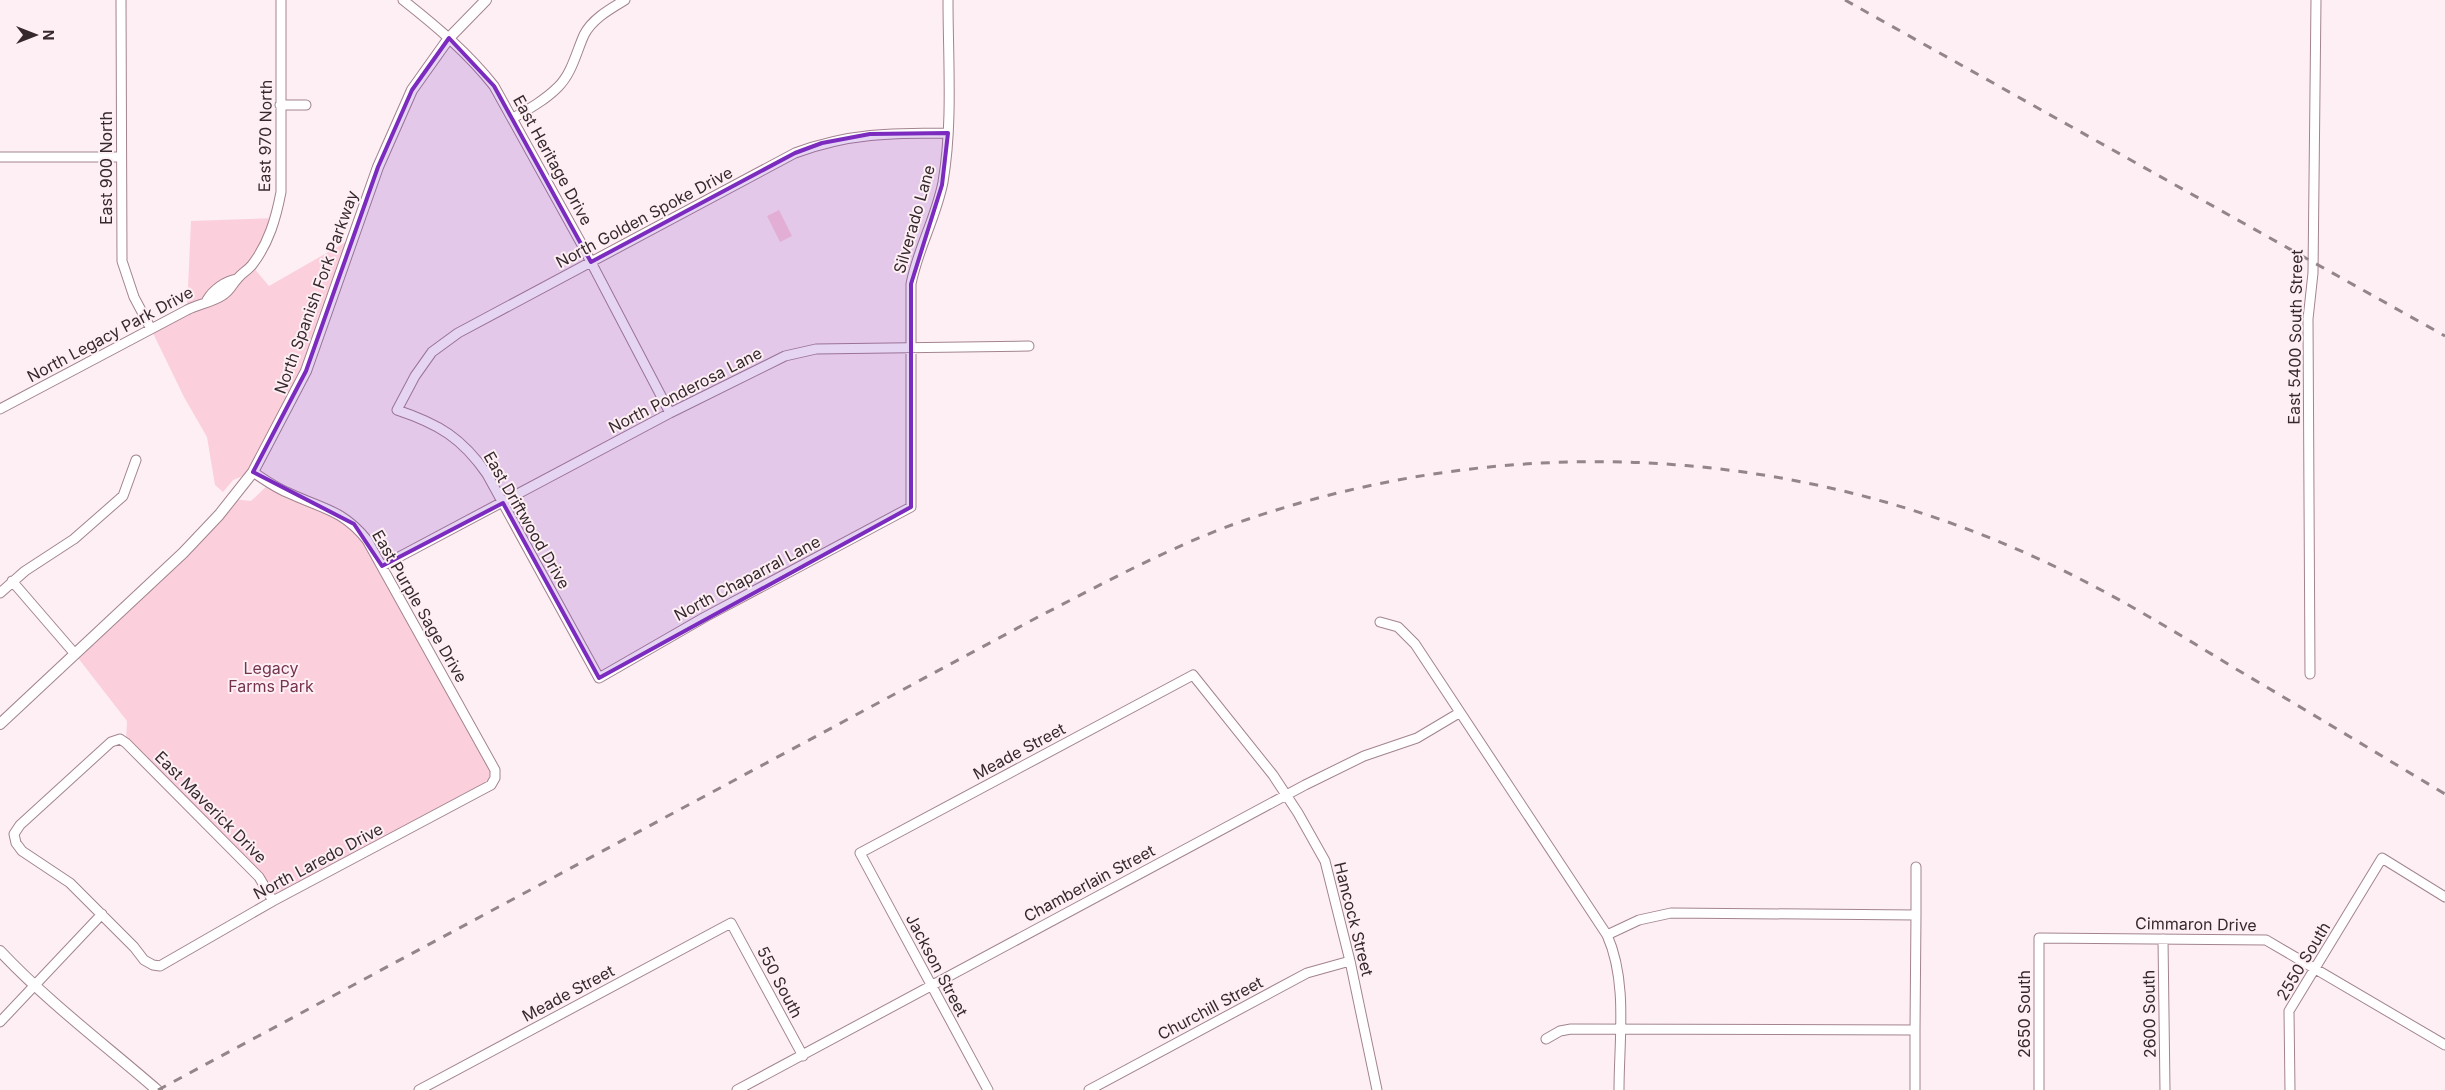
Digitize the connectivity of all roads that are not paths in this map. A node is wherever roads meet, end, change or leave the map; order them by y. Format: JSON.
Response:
{"nodes":[{"id":1,"x":121,"y":0,"type":"edge"},
{"id":2,"x":281,"y":0,"type":"edge"},
{"id":3,"x":403,"y":0,"type":"edge"},
{"id":4,"x":486,"y":0,"type":"edge"},
{"id":5,"x":625,"y":0,"type":"edge"},
{"id":6,"x":948,"y":0,"type":"edge"},
{"id":7,"x":2316,"y":0,"type":"edge"},
{"id":8,"x":449,"y":38,"type":"junction"},
{"id":9,"x":280,"y":105,"type":"junction"},
{"id":10,"x":306,"y":105,"type":"dead end"},
{"id":11,"x":513,"y":118,"type":"junction"},
{"id":12,"x":948,"y":133,"type":"junction"},
{"id":13,"x":0,"y":157,"type":"edge"},
{"id":14,"x":121,"y":157,"type":"junction"},
{"id":15,"x":591,"y":262,"type":"junction"},
{"id":16,"x":252,"y":266,"type":"joint"},
{"id":17,"x":151,"y":329,"type":"junction"},
{"id":18,"x":1029,"y":346,"type":"dead end"},
{"id":19,"x":910,"y":348,"type":"junction"},
{"id":20,"x":0,"y":409,"type":"edge"},
{"id":21,"x":398,"y":410,"type":"joint"},
{"id":22,"x":670,"y":413,"type":"junction"},
{"id":23,"x":136,"y":460,"type":"dead end"},
{"id":24,"x":253,"y":472,"type":"junction"},
{"id":25,"x":502,"y":503,"type":"junction"},
{"id":26,"x":911,"y":507,"type":"joint"},
{"id":27,"x":382,"y":566,"type":"junction"},
{"id":28,"x":12,"y":581,"type":"junction"},
{"id":29,"x":0,"y":593,"type":"edge"},
{"id":30,"x":1380,"y":622,"type":"dead end"},
{"id":31,"x":75,"y":654,"type":"junction"},
{"id":32,"x":1193,"y":674,"type":"joint"},
{"id":33,"x":2310,"y":674,"type":"dead end"},
{"id":34,"x":599,"y":678,"type":"joint"},
{"id":35,"x":1460,"y":713,"type":"junction"},
{"id":36,"x":0,"y":724,"type":"edge"},
{"id":37,"x":495,"y":778,"type":"joint"},
{"id":38,"x":1286,"y":795,"type":"junction"},
{"id":39,"x":860,"y":853,"type":"joint"},
{"id":40,"x":1916,"y":867,"type":"dead end"},
{"id":41,"x":2445,"y":897,"type":"edge"},
{"id":42,"x":274,"y":902,"type":"junction"},
{"id":43,"x":102,"y":914,"type":"junction"},
{"id":44,"x":1916,"y":915,"type":"junction"},
{"id":45,"x":731,"y":923,"type":"joint"},
{"id":46,"x":1607,"y":935,"type":"junction"},
{"id":47,"x":2039,"y":938,"type":"joint"},
{"id":48,"x":2163,"y":939,"type":"junction"},
{"id":49,"x":0,"y":950,"type":"edge"},
{"id":50,"x":1350,"y":961,"type":"junction"},
{"id":51,"x":2316,"y":969,"type":"junction"},
{"id":52,"x":930,"y":985,"type":"junction"},
{"id":53,"x":34,"y":987,"type":"junction"},
{"id":54,"x":0,"y":1022,"type":"edge"},
{"id":55,"x":1620,"y":1029,"type":"junction"},
{"id":56,"x":1915,"y":1030,"type":"junction"},
{"id":57,"x":1546,"y":1038,"type":"dead end"},
{"id":58,"x":2445,"y":1044,"type":"edge"},
{"id":59,"x":803,"y":1056,"type":"junction"},
{"id":60,"x":157,"y":1090,"type":"edge"},
{"id":61,"x":419,"y":1090,"type":"edge"},
{"id":62,"x":737,"y":1090,"type":"edge"},
{"id":63,"x":988,"y":1090,"type":"edge"},
{"id":64,"x":1089,"y":1090,"type":"edge"},
{"id":65,"x":1377,"y":1090,"type":"edge"},
{"id":66,"x":1619,"y":1090,"type":"edge"},
{"id":67,"x":1915,"y":1090,"type":"edge"},
{"id":68,"x":2039,"y":1090,"type":"edge"},
{"id":69,"x":2165,"y":1090,"type":"edge"},
{"id":70,"x":2290,"y":1090,"type":"edge"}],
"edges":[{"from":1,"to":14,"type":"street","name":"East 900 North"},
{"from":2,"to":9,"type":"street","name":"East 970 North"},
{"from":3,"to":8,"type":"street","name":"East Heritage Drive"},
{"from":4,"to":8,"type":"street","name":"North Spanish Fork Parkway"},
{"from":5,"to":11,"type":"street"},
{"from":6,"to":12,"type":"street","name":"Silverado Lane"},
{"from":7,"to":33,"type":"street","name":"East 5400 South Street"},
{"from":8,"to":11,"type":"street","name":"East Heritage Drive"},
{"from":8,"to":24,"type":"street","name":"North Spanish Fork Parkway"},
{"from":9,"to":10,"type":"street"},
{"from":9,"to":16,"type":"street","name":"East 970 North"},
{"from":11,"to":15,"type":"street","name":"East Heritage Drive"},
{"from":12,"to":15,"type":"street","name":"North Golden Spoke Drive"},
{"from":12,"to":19,"type":"street","name":"Silverado Lane"},
{"from":13,"to":14,"type":"street"},
{"from":14,"to":17,"type":"street","name":"East 900 North"},
{"from":15,"to":21,"type":"street","name":"North Golden Spoke Drive"},
{"from":15,"to":22,"type":"street","name":"East Heritage Drive"},
{"from":16,"to":17,"type":"street","name":"North Legacy Park Drive"},
{"from":17,"to":20,"type":"street","name":"North Legacy Park Drive"},
{"from":18,"to":19,"type":"street","name":"North Ponderosa Lane"},
{"from":19,"to":22,"type":"street","name":"North Ponderosa Lane"},
{"from":19,"to":26,"type":"street","name":"Silverado Lane"},
{"from":21,"to":25,"type":"street","name":"East Driftwood Drive"},
{"from":22,"to":25,"type":"street","name":"North Ponderosa Lane"},
{"from":23,"to":28,"type":"street"},
{"from":24,"to":27,"type":"street","name":"East Purple Sage Drive"},
{"from":24,"to":31,"type":"street","name":"North Spanish Fork Parkway"},
{"from":25,"to":27,"type":"street","name":"North Ponderosa Lane"},
{"from":25,"to":34,"type":"street","name":"East Driftwood Drive"},
{"from":26,"to":34,"type":"street","name":"North Chaparral Lane"},
{"from":27,"to":37,"type":"street","name":"East Purple Sage Drive"},
{"from":28,"to":29,"type":"street"},
{"from":28,"to":31,"type":"street"},
{"from":30,"to":35,"type":"street"},
{"from":31,"to":36,"type":"street","name":"North Spanish Fork Parkway"},
{"from":32,"to":38,"type":"street","name":"Hancock Street"},
{"from":32,"to":39,"type":"street","name":"Meade Street"},
{"from":35,"to":38,"type":"street","name":"Chamberlain Street"},
{"from":35,"to":46,"type":"street"},
{"from":37,"to":42,"type":"street","name":"North Laredo Drive"},
{"from":38,"to":50,"type":"street","name":"Hancock Street"},
{"from":38,"to":52,"type":"street","name":"Chamberlain Street"},
{"from":39,"to":52,"type":"street","name":"Jackson Street"},
{"from":40,"to":44,"type":"street"},
{"from":41,"to":51,"type":"street","name":"2550 South"},
{"from":42,"to":43,"type":"street","name":"North Laredo Drive"},
{"from":42,"to":43,"type":"street","name":"East Maverick Drive"},
{"from":43,"to":53,"type":"street"},
{"from":44,"to":46,"type":"street"},
{"from":44,"to":56,"type":"street"},
{"from":45,"to":59,"type":"street","name":"550 South"},
{"from":45,"to":61,"type":"street","name":"Meade Street"},
{"from":46,"to":55,"type":"street"},
{"from":47,"to":48,"type":"street","name":"Cimmaron Drive"},
{"from":47,"to":68,"type":"street","name":"2650 South"},
{"from":48,"to":51,"type":"street","name":"Cimmaron Drive"},
{"from":48,"to":69,"type":"street","name":"2600 South"},
{"from":49,"to":53,"type":"street"},
{"from":50,"to":64,"type":"street","name":"Churchill Street"},
{"from":50,"to":65,"type":"street","name":"Hancock Street"},
{"from":51,"to":58,"type":"street","name":"Cimmaron Drive"},
{"from":51,"to":70,"type":"street","name":"2550 South"},
{"from":52,"to":59,"type":"street","name":"Chamberlain Street"},
{"from":52,"to":63,"type":"street","name":"Jackson Street"},
{"from":53,"to":54,"type":"street"},
{"from":53,"to":60,"type":"street"},
{"from":55,"to":56,"type":"street"},
{"from":55,"to":57,"type":"street"},
{"from":55,"to":66,"type":"street"},
{"from":56,"to":67,"type":"street"},
{"from":59,"to":62,"type":"street","name":"Chamberlain Street"}]}
